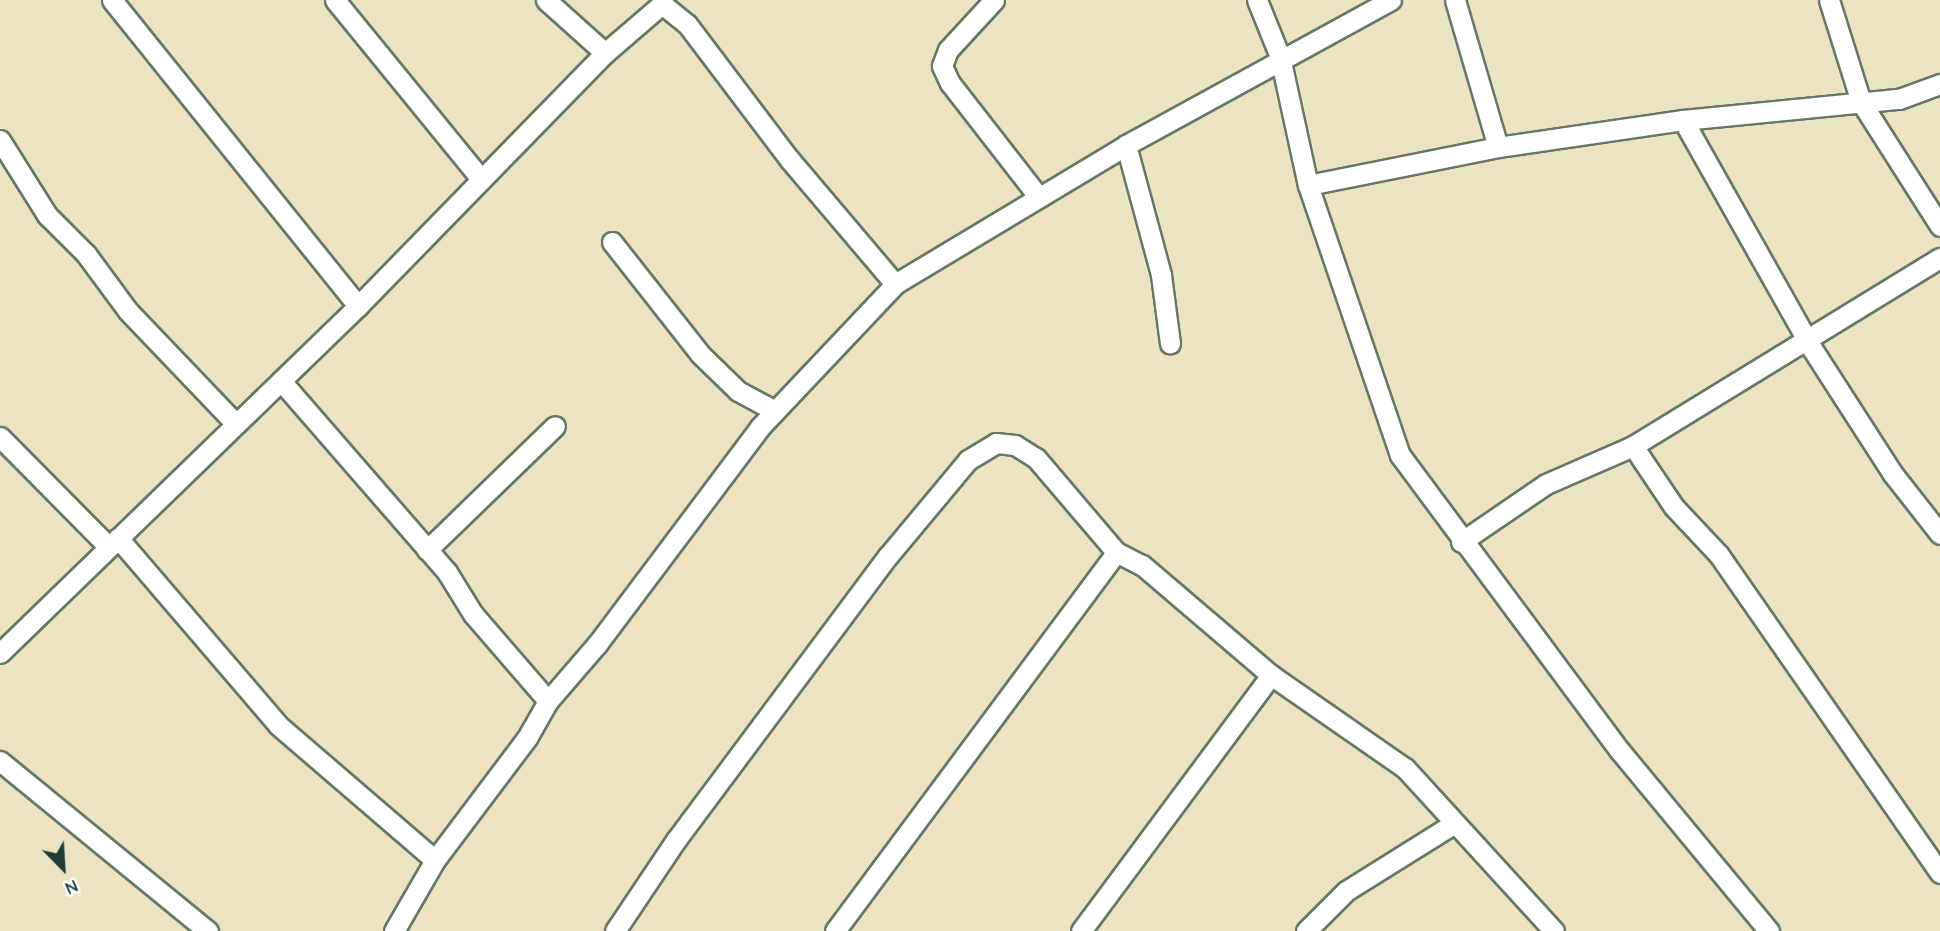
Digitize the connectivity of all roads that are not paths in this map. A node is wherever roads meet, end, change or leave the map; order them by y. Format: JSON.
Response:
{"nodes":[{"id":1,"x":112,"y":0,"type":"edge"},
{"id":2,"x":335,"y":0,"type":"edge"},
{"id":3,"x":546,"y":0,"type":"edge"},
{"id":4,"x":994,"y":0,"type":"edge"},
{"id":5,"x":1257,"y":0,"type":"edge"},
{"id":6,"x":1391,"y":0,"type":"edge"},
{"id":7,"x":1455,"y":0,"type":"edge"},
{"id":8,"x":1829,"y":0,"type":"edge"},
{"id":9,"x":662,"y":2,"type":"edge"},
{"id":10,"x":605,"y":53,"type":"junction"},
{"id":11,"x":1280,"y":57,"type":"junction"},
{"id":12,"x":1940,"y":84,"type":"edge"},
{"id":13,"x":1861,"y":102,"type":"junction"},
{"id":14,"x":1683,"y":120,"type":"junction"},
{"id":15,"x":0,"y":140,"type":"edge"},
{"id":16,"x":1126,"y":145,"type":"junction"},
{"id":17,"x":1498,"y":147,"type":"junction"},
{"id":18,"x":480,"y":178,"type":"junction"},
{"id":19,"x":1308,"y":185,"type":"junction"},
{"id":20,"x":1038,"y":196,"type":"junction"},
{"id":21,"x":1940,"y":226,"type":"edge"},
{"id":22,"x":612,"y":242,"type":"dead end"},
{"id":23,"x":1940,"y":258,"type":"edge"},
{"id":24,"x":895,"y":284,"type":"junction"},
{"id":25,"x":358,"y":306,"type":"junction"},
{"id":26,"x":1807,"y":336,"type":"junction"},
{"id":27,"x":1170,"y":343,"type":"dead end"},
{"id":28,"x":281,"y":381,"type":"junction"},
{"id":29,"x":775,"y":411,"type":"junction"},
{"id":30,"x":236,"y":424,"type":"junction"},
{"id":31,"x":555,"y":426,"type":"dead end"},
{"id":32,"x":0,"y":437,"type":"edge"},
{"id":33,"x":1633,"y":446,"type":"junction"},
{"id":34,"x":1940,"y":534,"type":"edge"},
{"id":35,"x":113,"y":542,"type":"junction"},
{"id":36,"x":1461,"y":542,"type":"junction"},
{"id":37,"x":427,"y":550,"type":"junction"},
{"id":38,"x":1116,"y":552,"type":"junction"},
{"id":39,"x":0,"y":653,"type":"edge"},
{"id":40,"x":1271,"y":675,"type":"junction"},
{"id":41,"x":548,"y":701,"type":"junction"},
{"id":42,"x":0,"y":761,"type":"edge"},
{"id":43,"x":1455,"y":823,"type":"junction"},
{"id":44,"x":435,"y":860,"type":"junction"},
{"id":45,"x":1940,"y":873,"type":"edge"},
{"id":46,"x":1544,"y":927,"type":"edge"},
{"id":47,"x":208,"y":931,"type":"edge"},
{"id":48,"x":394,"y":931,"type":"edge"},
{"id":49,"x":615,"y":931,"type":"edge"},
{"id":50,"x":835,"y":931,"type":"edge"},
{"id":51,"x":1081,"y":931,"type":"edge"},
{"id":52,"x":1306,"y":931,"type":"edge"},
{"id":53,"x":1769,"y":931,"type":"edge"}],
"edges":[{"from":1,"to":25,"type":"street"},
{"from":2,"to":18,"type":"street"},
{"from":3,"to":10,"type":"street"},
{"from":4,"to":20,"type":"street"},
{"from":5,"to":11,"type":"street"},
{"from":6,"to":11,"type":"street"},
{"from":7,"to":17,"type":"street"},
{"from":8,"to":13,"type":"street"},
{"from":9,"to":10,"type":"street"},
{"from":9,"to":24,"type":"street"},
{"from":10,"to":18,"type":"street"},
{"from":11,"to":16,"type":"street"},
{"from":11,"to":19,"type":"street"},
{"from":12,"to":13,"type":"street"},
{"from":13,"to":14,"type":"street"},
{"from":13,"to":21,"type":"street"},
{"from":14,"to":17,"type":"street"},
{"from":14,"to":26,"type":"street"},
{"from":15,"to":30,"type":"street"},
{"from":16,"to":20,"type":"street"},
{"from":16,"to":27,"type":"street"},
{"from":17,"to":19,"type":"street"},
{"from":18,"to":25,"type":"street"},
{"from":19,"to":36,"type":"street"},
{"from":20,"to":24,"type":"street"},
{"from":22,"to":29,"type":"street"},
{"from":23,"to":26,"type":"street"},
{"from":24,"to":29,"type":"street"},
{"from":25,"to":28,"type":"street"},
{"from":26,"to":33,"type":"street"},
{"from":26,"to":34,"type":"street"},
{"from":28,"to":30,"type":"street"},
{"from":28,"to":37,"type":"street"},
{"from":29,"to":41,"type":"street"},
{"from":30,"to":35,"type":"street"},
{"from":31,"to":37,"type":"street"},
{"from":32,"to":35,"type":"street"},
{"from":33,"to":36,"type":"street"},
{"from":33,"to":45,"type":"street"},
{"from":35,"to":39,"type":"street"},
{"from":35,"to":44,"type":"street"},
{"from":36,"to":53,"type":"street"},
{"from":37,"to":41,"type":"street"},
{"from":38,"to":40,"type":"street"},
{"from":38,"to":49,"type":"street"},
{"from":38,"to":50,"type":"street"},
{"from":40,"to":43,"type":"street"},
{"from":40,"to":51,"type":"street"},
{"from":41,"to":44,"type":"street"},
{"from":42,"to":47,"type":"street"},
{"from":43,"to":46,"type":"street"},
{"from":43,"to":52,"type":"street"},
{"from":44,"to":48,"type":"street"}]}
